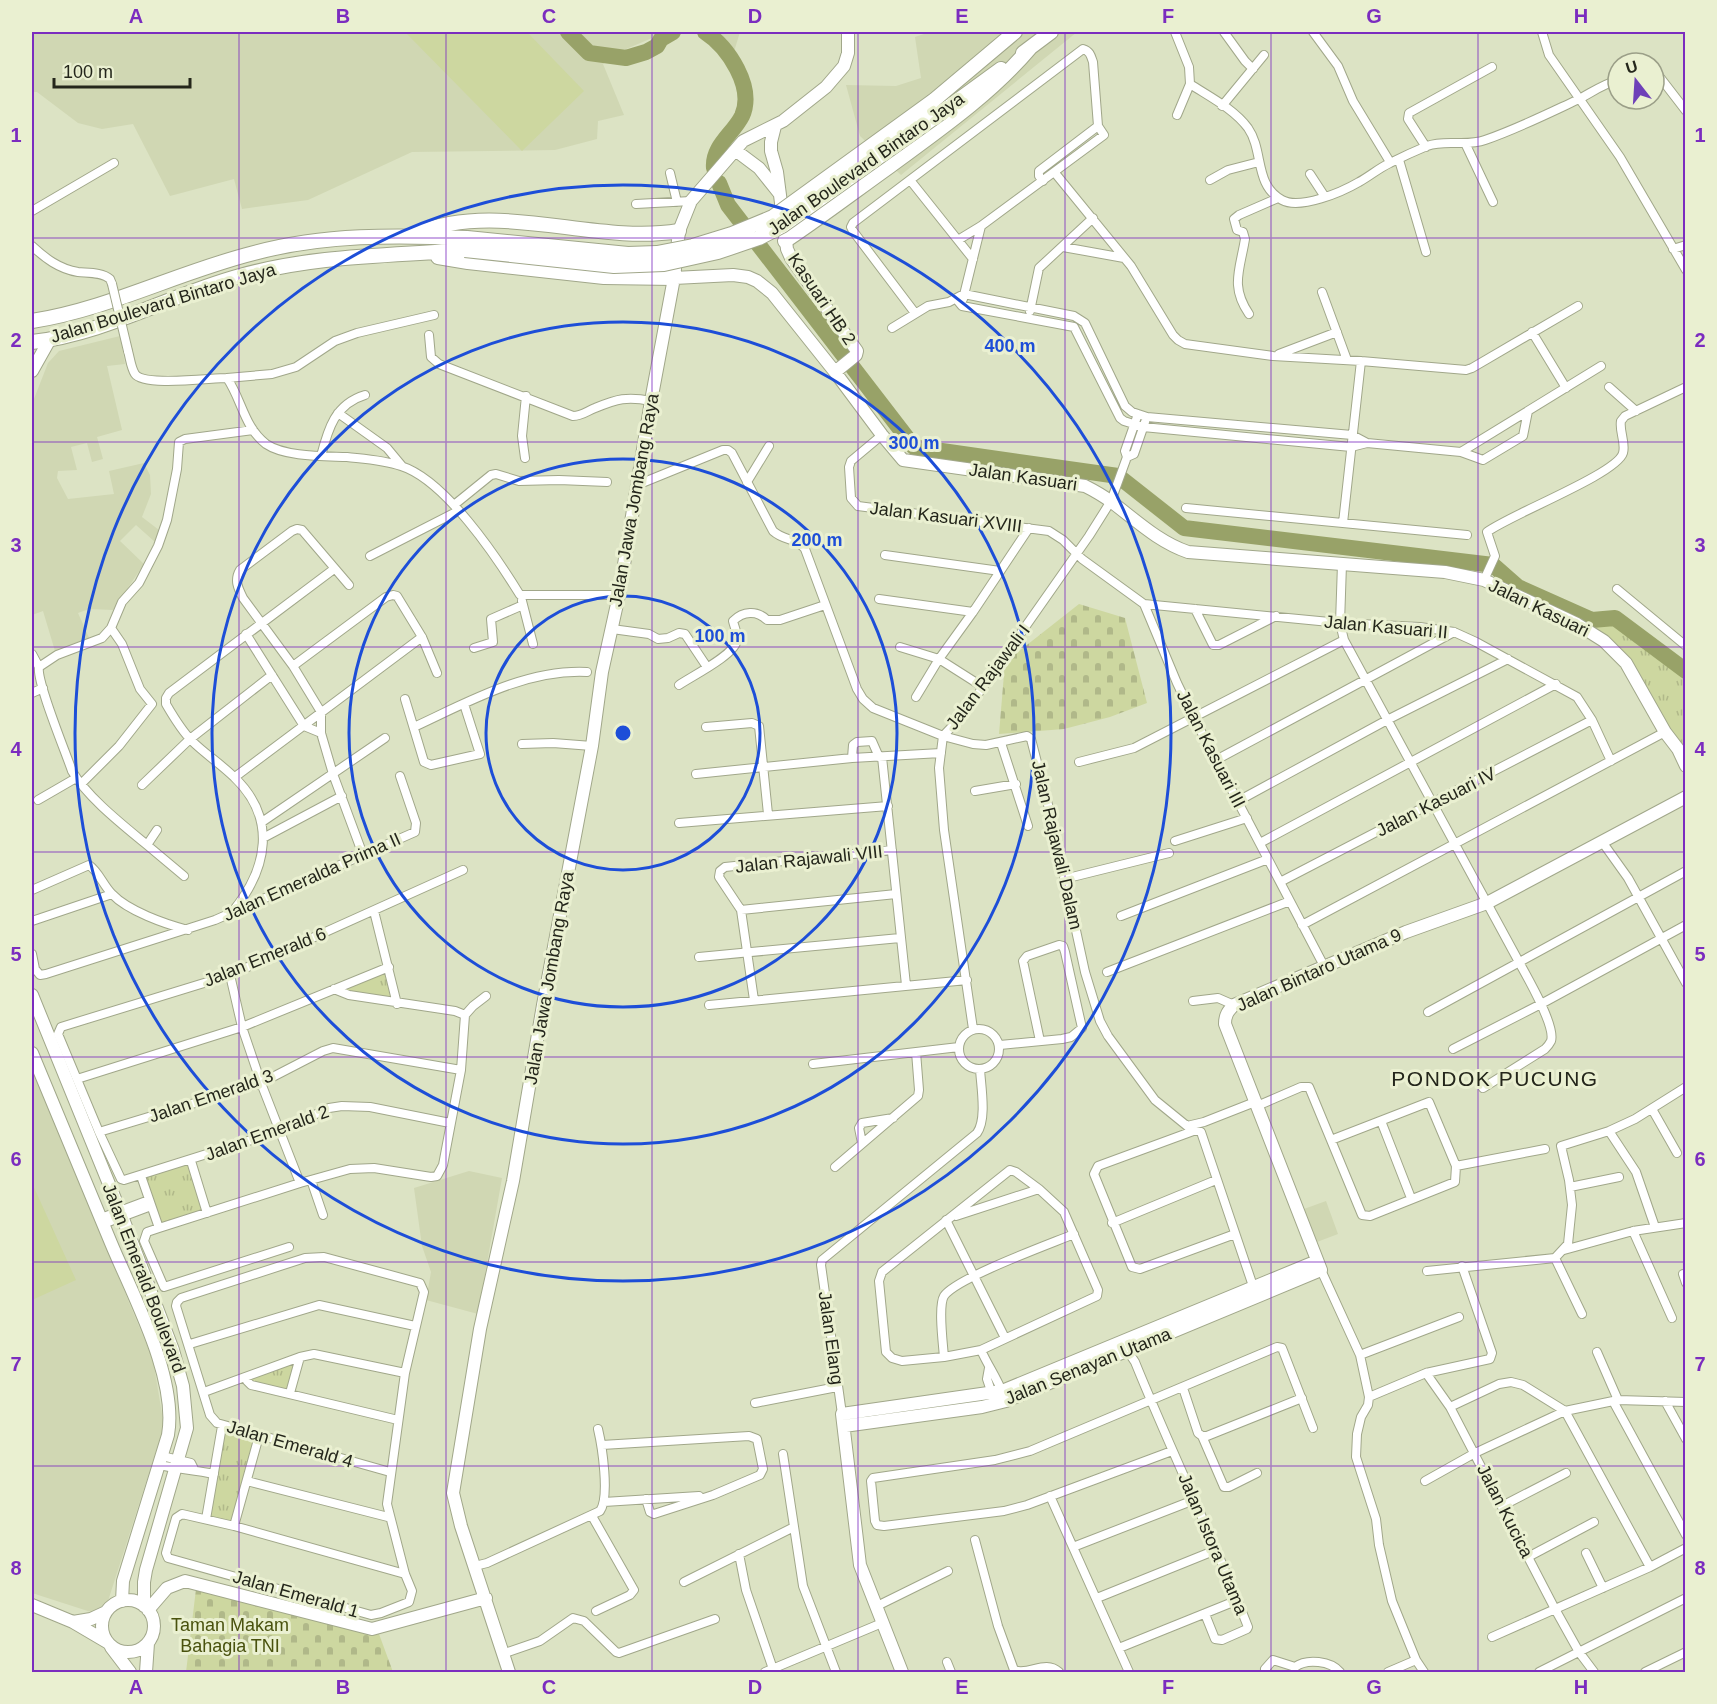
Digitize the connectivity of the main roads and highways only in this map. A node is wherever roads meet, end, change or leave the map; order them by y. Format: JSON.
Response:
{"nodes":[{"id":1,"x":849,"y":32,"type":"edge"},
{"id":2,"x":1015,"y":32,"type":"edge"},
{"id":3,"x":1051,"y":32,"type":"edge"},
{"id":4,"x":1030,"y":48,"type":"junction"},
{"id":5,"x":938,"y":107,"type":"junction"},
{"id":6,"x":775,"y":126,"type":"junction"},
{"id":7,"x":735,"y":150,"type":"junction"},
{"id":8,"x":779,"y":193,"type":"junction"},
{"id":9,"x":679,"y":231,"type":"junction"},
{"id":10,"x":411,"y":236,"type":"junction"},
{"id":11,"x":785,"y":241,"type":"junction"},
{"id":12,"x":466,"y":244,"type":"junction"},
{"id":13,"x":419,"y":254,"type":"junction"},
{"id":14,"x":674,"y":278,"type":"junction"},
{"id":15,"x":32,"y":321,"type":"edge"},
{"id":16,"x":50,"y":339,"type":"junction"},
{"id":17,"x":32,"y":342,"type":"edge"},
{"id":18,"x":32,"y":371,"type":"edge"},
{"id":19,"x":837,"y":371,"type":"junction"},
{"id":20,"x":1682,"y":750,"type":"edge"},
{"id":21,"x":1686,"y":766,"type":"edge"},
{"id":22,"x":1686,"y":797,"type":"edge"},
{"id":23,"x":32,"y":995,"type":"edge"},
{"id":24,"x":32,"y":1053,"type":"edge"},
{"id":25,"x":1319,"y":1265,"type":"joint"},
{"id":26,"x":1257,"y":1291,"type":"junction"},
{"id":27,"x":999,"y":1398,"type":"junction"},
{"id":28,"x":843,"y":1420,"type":"joint"},
{"id":29,"x":123,"y":1581,"type":"junction"},
{"id":30,"x":144,"y":1582,"type":"junction"},
{"id":31,"x":167,"y":1588,"type":"junction"},
{"id":32,"x":486,"y":1598,"type":"junction"},
{"id":33,"x":122,"y":1601,"type":"junction"},
{"id":34,"x":32,"y":1605,"type":"edge"},
{"id":35,"x":146,"y":1608,"type":"junction"},
{"id":36,"x":106,"y":1612,"type":"junction"},
{"id":37,"x":73,"y":1622,"type":"junction"},
{"id":38,"x":148,"y":1643,"type":"junction"},
{"id":39,"x":109,"y":1644,"type":"junction"},
{"id":40,"x":130,"y":1672,"type":"edge"},
{"id":41,"x":146,"y":1672,"type":"edge"},
{"id":42,"x":509,"y":1672,"type":"edge"},
{"id":43,"x":902,"y":1672,"type":"edge"}],
"edges":[{"from":1,"to":6,"type":"main road","name":"Jalan Jawa Jombang Raya"},
{"from":2,"to":5,"type":"main road","name":"Jalan Boulevard Bintaro Jaya"},
{"from":3,"to":4,"type":"main road","name":"Jalan Boulevard Bintaro Jaya"},
{"from":4,"to":5,"type":"main road","name":"Jalan Boulevard Bintaro Jaya"},
{"from":4,"to":11,"type":"main road"},
{"from":5,"to":12,"type":"main road","name":"Jalan Boulevard Bintaro Jaya","bridge":true},
{"from":6,"to":7,"type":"main road","name":"Jalan Jawa Jombang Raya"},
{"from":6,"to":8,"type":"main road","name":"Kasuari HB 2"},
{"from":7,"to":8,"type":"main road"},
{"from":7,"to":9,"type":"main road","name":"Jalan Jawa Jombang Raya"},
{"from":8,"to":11,"type":"main road","name":"Kasuari HB 2"},
{"from":9,"to":10,"type":"main road"},
{"from":9,"to":14,"type":"main road","name":"Jalan Jawa Jombang Raya"},
{"from":10,"to":12,"type":"main road","name":"Jalan Boulevard Bintaro Jaya"},
{"from":10,"to":15,"type":"main road","name":"Jalan Boulevard Bintaro Jaya"},
{"from":11,"to":19,"type":"main road","name":"Kasuari HB 2"},
{"from":12,"to":13,"type":"main road","name":"Jalan Boulevard Bintaro Jaya"},
{"from":13,"to":14,"type":"main road"},
{"from":13,"to":16,"type":"main road","name":"Jalan Boulevard Bintaro Jaya"},
{"from":14,"to":19,"type":"main road","name":"Kasuari HB 2"},
{"from":14,"to":32,"type":"main road","name":"Jalan Jawa Jombang Raya"},
{"from":16,"to":17,"type":"main road","name":"Jalan Boulevard Bintaro Jaya"},
{"from":16,"to":18,"type":"main road"},
{"from":19,"to":20,"type":"main road","name":"Jalan Kasuari"},
{"from":20,"to":21,"type":"main road"},
{"from":22,"to":25,"type":"main road","name":"Jalan Bintaro Utama 9"},
{"from":23,"to":30,"type":"main road","name":"Jalan Emerald Boulevard"},
{"from":24,"to":29,"type":"main road","name":"Jalan Emerald Boulevard"},
{"from":25,"to":26,"type":"main road","name":"Jalan Senayan Utama"},
{"from":26,"to":27,"type":"main road","name":"Jalan Senayan Utama"},
{"from":26,"to":27,"type":"main road","name":"Jalan Senayan Utama"},
{"from":27,"to":28,"type":"main road","name":"Jalan Senayan Utama"},
{"from":28,"to":43,"type":"main road","name":"Jalan Elang"},
{"from":29,"to":30,"type":"main road"},
{"from":29,"to":33,"type":"main road","name":"Jalan Emerald Boulevard"},
{"from":30,"to":31,"type":"main road"},
{"from":30,"to":35,"type":"main road","name":"Jalan Emerald Boulevard"},
{"from":31,"to":32,"type":"main road"},
{"from":31,"to":35,"type":"main road"},
{"from":32,"to":42,"type":"main road","name":"Jalan Jawa Jombang Raya"},
{"from":33,"to":35,"type":"main road"},
{"from":33,"to":36,"type":"main road"},
{"from":34,"to":37,"type":"main road"},
{"from":35,"to":38,"type":"main road"},
{"from":36,"to":37,"type":"main road"},
{"from":36,"to":39,"type":"main road"},
{"from":37,"to":39,"type":"main road"},
{"from":38,"to":39,"type":"main road"},
{"from":38,"to":41,"type":"main road"},
{"from":39,"to":40,"type":"main road"}]}
